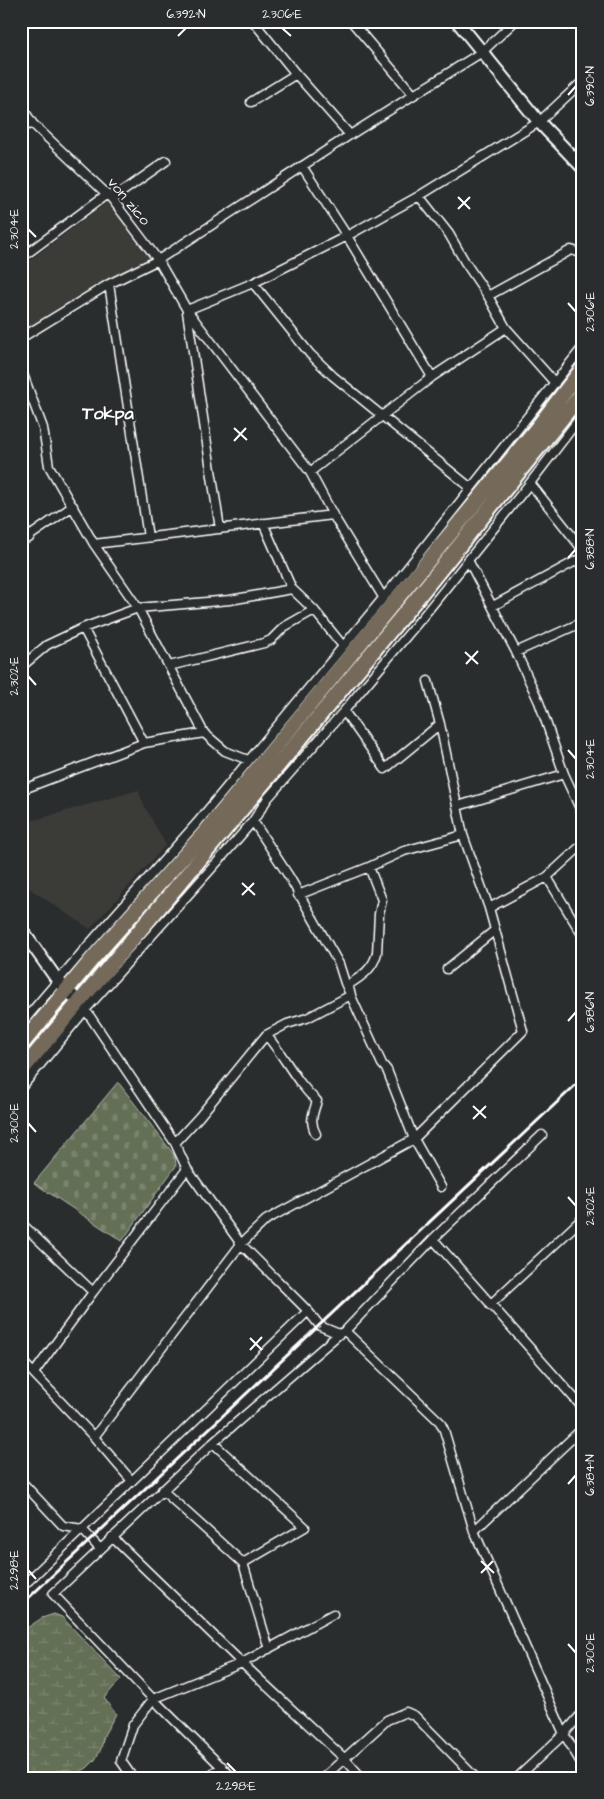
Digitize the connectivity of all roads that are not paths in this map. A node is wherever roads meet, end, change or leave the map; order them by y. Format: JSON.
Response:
{"nodes":[{"id":1,"x":253,"y":21,"type":"edge"},
{"id":2,"x":351,"y":21,"type":"edge"},
{"id":3,"x":457,"y":21,"type":"edge"},
{"id":4,"x":516,"y":21,"type":"edge"},
{"id":5,"x":482,"y":52,"type":"junction"},
{"id":6,"x":296,"y":74,"type":"junction"},
{"id":7,"x":583,"y":81,"type":"edge"},
{"id":8,"x":414,"y":94,"type":"junction"},
{"id":9,"x":251,"y":102,"type":"dead end"},
{"id":10,"x":21,"y":106,"type":"edge"},
{"id":11,"x":539,"y":122,"type":"junction"},
{"id":12,"x":33,"y":124,"type":"junction"},
{"id":13,"x":21,"y":126,"type":"edge"},
{"id":14,"x":350,"y":135,"type":"junction"},
{"id":15,"x":166,"y":161,"type":"dead end"},
{"id":16,"x":302,"y":166,"type":"junction"},
{"id":17,"x":583,"y":168,"type":"edge"},
{"id":18,"x":109,"y":196,"type":"junction"},
{"id":19,"x":419,"y":196,"type":"junction"},
{"id":20,"x":347,"y":236,"type":"junction"},
{"id":21,"x":583,"y":256,"type":"edge"},
{"id":22,"x":21,"y":258,"type":"edge"},
{"id":23,"x":158,"y":260,"type":"junction"},
{"id":24,"x":253,"y":283,"type":"junction"},
{"id":25,"x":109,"y":284,"type":"junction"},
{"id":26,"x":488,"y":296,"type":"junction"},
{"id":27,"x":187,"y":310,"type":"junction"},
{"id":28,"x":506,"y":328,"type":"junction"},
{"id":29,"x":21,"y":338,"type":"edge"},
{"id":30,"x":583,"y":347,"type":"edge"},
{"id":31,"x":583,"y":368,"type":"edge"},
{"id":32,"x":21,"y":369,"type":"edge"},
{"id":33,"x":432,"y":377,"type":"junction"},
{"id":34,"x":555,"y":383,"type":"junction"},
{"id":35,"x":583,"y":392,"type":"edge"},
{"id":36,"x":583,"y":414,"type":"edge"},
{"id":37,"x":381,"y":417,"type":"junction"},
{"id":38,"x":310,"y":472,"type":"junction"},
{"id":39,"x":530,"y":483,"type":"junction"},
{"id":40,"x":471,"y":488,"type":"junction"},
{"id":41,"x":73,"y":506,"type":"junction"},
{"id":42,"x":332,"y":515,"type":"junction"},
{"id":43,"x":263,"y":523,"type":"junction"},
{"id":44,"x":21,"y":524,"type":"edge"},
{"id":45,"x":220,"y":529,"type":"junction"},
{"id":46,"x":148,"y":537,"type":"junction"},
{"id":47,"x":29,"y":538,"type":"junction"},
{"id":48,"x":21,"y":542,"type":"edge"},
{"id":49,"x":94,"y":544,"type":"junction"},
{"id":50,"x":583,"y":550,"type":"edge"},
{"id":51,"x":583,"y":557,"type":"edge"},
{"id":52,"x":468,"y":560,"type":"junction"},
{"id":53,"x":292,"y":589,"type":"junction"},
{"id":54,"x":383,"y":597,"type":"junction"},
{"id":55,"x":493,"y":606,"type":"junction"},
{"id":56,"x":138,"y":608,"type":"junction"},
{"id":57,"x":314,"y":610,"type":"junction"},
{"id":58,"x":583,"y":622,"type":"edge"},
{"id":59,"x":83,"y":628,"type":"junction"},
{"id":60,"x":343,"y":646,"type":"junction"},
{"id":61,"x":516,"y":652,"type":"junction"},
{"id":62,"x":169,"y":666,"type":"junction"},
{"id":63,"x":21,"y":667,"type":"edge"},
{"id":64,"x":428,"y":681,"type":"dead end"},
{"id":65,"x":344,"y":711,"type":"junction"},
{"id":66,"x":440,"y":724,"type":"junction"},
{"id":67,"x":204,"y":734,"type":"junction"},
{"id":68,"x":144,"y":742,"type":"junction"},
{"id":69,"x":248,"y":760,"type":"junction"},
{"id":70,"x":564,"y":774,"type":"junction"},
{"id":71,"x":21,"y":790,"type":"edge"},
{"id":72,"x":458,"y":806,"type":"junction"},
{"id":73,"x":583,"y":815,"type":"edge"},
{"id":74,"x":252,"y":821,"type":"junction"},
{"id":75,"x":463,"y":835,"type":"junction"},
{"id":76,"x":583,"y":844,"type":"edge"},
{"id":77,"x":369,"y":868,"type":"junction"},
{"id":78,"x":547,"y":877,"type":"junction"},
{"id":79,"x":298,"y":895,"type":"junction"},
{"id":80,"x":489,"y":908,"type":"junction"},
{"id":81,"x":21,"y":929,"type":"edge"},
{"id":82,"x":495,"y":930,"type":"junction"},
{"id":83,"x":583,"y":936,"type":"edge"},
{"id":84,"x":447,"y":969,"type":"dead end"},
{"id":85,"x":62,"y":985,"type":"junction"},
{"id":86,"x":351,"y":994,"type":"junction"},
{"id":87,"x":83,"y":1006,"type":"junction"},
{"id":88,"x":21,"y":1024,"type":"edge"},
{"id":89,"x":266,"y":1035,"type":"junction"},
{"id":90,"x":21,"y":1045,"type":"edge"},
{"id":91,"x":21,"y":1072,"type":"edge"},
{"id":92,"x":21,"y":1088,"type":"edge"},
{"id":93,"x":316,"y":1134,"type":"dead end"},
{"id":94,"x":542,"y":1135,"type":"dead end"},
{"id":95,"x":414,"y":1139,"type":"junction"},
{"id":96,"x":175,"y":1143,"type":"junction"},
{"id":97,"x":187,"y":1168,"type":"junction"},
{"id":98,"x":441,"y":1188,"type":"dead end"},
{"id":99,"x":583,"y":1218,"type":"edge"},
{"id":100,"x":21,"y":1223,"type":"edge"},
{"id":101,"x":433,"y":1239,"type":"junction"},
{"id":102,"x":241,"y":1244,"type":"junction"},
{"id":103,"x":93,"y":1292,"type":"junction"},
{"id":104,"x":490,"y":1305,"type":"junction"},
{"id":105,"x":308,"y":1312,"type":"junction"},
{"id":106,"x":342,"y":1332,"type":"junction"},
{"id":107,"x":21,"y":1360,"type":"edge"},
{"id":108,"x":34,"y":1373,"type":"junction"},
{"id":109,"x":583,"y":1408,"type":"edge"},
{"id":110,"x":583,"y":1428,"type":"edge"},
{"id":111,"x":94,"y":1437,"type":"junction"},
{"id":112,"x":213,"y":1443,"type":"junction"},
{"id":113,"x":131,"y":1480,"type":"junction"},
{"id":114,"x":21,"y":1481,"type":"edge"},
{"id":115,"x":162,"y":1490,"type":"junction"},
{"id":116,"x":82,"y":1529,"type":"junction"},
{"id":117,"x":474,"y":1531,"type":"junction"},
{"id":118,"x":112,"y":1537,"type":"junction"},
{"id":119,"x":100,"y":1549,"type":"junction"},
{"id":120,"x":243,"y":1563,"type":"junction"},
{"id":121,"x":21,"y":1584,"type":"edge"},
{"id":122,"x":333,"y":1614,"type":"dead end"},
{"id":123,"x":269,"y":1649,"type":"junction"},
{"id":124,"x":242,"y":1663,"type":"junction"},
{"id":125,"x":153,"y":1699,"type":"junction"},
{"id":126,"x":583,"y":1712,"type":"edge"},
{"id":127,"x":564,"y":1734,"type":"junction"},
{"id":128,"x":345,"y":1759,"type":"junction"},
{"id":129,"x":222,"y":1766,"type":"junction"},
{"id":130,"x":583,"y":1766,"type":"edge"},
{"id":131,"x":133,"y":1778,"type":"edge"},
{"id":132,"x":208,"y":1778,"type":"edge"},
{"id":133,"x":233,"y":1778,"type":"edge"},
{"id":134,"x":323,"y":1778,"type":"edge"},
{"id":135,"x":362,"y":1778,"type":"edge"},
{"id":136,"x":476,"y":1778,"type":"edge"},
{"id":137,"x":517,"y":1778,"type":"edge"}],
"edges":[{"from":1,"to":6,"type":"street"},
{"from":2,"to":8,"type":"street"},
{"from":3,"to":5,"type":"main road"},
{"from":4,"to":5,"type":"street"},
{"from":5,"to":8,"type":"street"},
{"from":5,"to":11,"type":"main road"},
{"from":6,"to":9,"type":"street"},
{"from":6,"to":14,"type":"street"},
{"from":7,"to":11,"type":"street"},
{"from":8,"to":14,"type":"street"},
{"from":10,"to":12,"type":"street","name":"von zico"},
{"from":11,"to":17,"type":"main road"},
{"from":11,"to":19,"type":"street"},
{"from":12,"to":13,"type":"street"},
{"from":12,"to":18,"type":"street","name":"von zico"},
{"from":14,"to":16,"type":"street"},
{"from":15,"to":18,"type":"street"},
{"from":16,"to":20,"type":"street"},
{"from":16,"to":23,"type":"street"},
{"from":18,"to":22,"type":"street"},
{"from":18,"to":23,"type":"street","name":"von zico"},
{"from":19,"to":20,"type":"street"},
{"from":19,"to":26,"type":"street"},
{"from":20,"to":24,"type":"street"},
{"from":20,"to":33,"type":"street"},
{"from":21,"to":26,"type":"street"},
{"from":23,"to":25,"type":"street"},
{"from":23,"to":27,"type":"street","name":"von zico"},
{"from":24,"to":27,"type":"street"},
{"from":24,"to":37,"type":"street"},
{"from":25,"to":29,"type":"street"},
{"from":25,"to":46,"type":"street"},
{"from":26,"to":28,"type":"street"},
{"from":27,"to":38,"type":"street"},
{"from":27,"to":45,"type":"street"},
{"from":28,"to":33,"type":"street"},
{"from":28,"to":34,"type":"street"},
{"from":30,"to":34,"type":"street"},
{"from":31,"to":85,"type":"highway"},
{"from":32,"to":41,"type":"street"},
{"from":33,"to":37,"type":"street"},
{"from":34,"to":40,"type":"street"},
{"from":35,"to":87,"type":"highway"},
{"from":36,"to":39,"type":"street"},
{"from":37,"to":38,"type":"street"},
{"from":37,"to":40,"type":"street"},
{"from":38,"to":42,"type":"street"},
{"from":39,"to":50,"type":"street"},
{"from":39,"to":52,"type":"street"},
{"from":40,"to":54,"type":"street"},
{"from":41,"to":47,"type":"street"},
{"from":41,"to":49,"type":"street"},
{"from":42,"to":43,"type":"street"},
{"from":42,"to":54,"type":"street"},
{"from":43,"to":45,"type":"street"},
{"from":43,"to":53,"type":"street"},
{"from":44,"to":47,"type":"street"},
{"from":45,"to":46,"type":"street"},
{"from":46,"to":49,"type":"street"},
{"from":47,"to":48,"type":"street"},
{"from":49,"to":56,"type":"street"},
{"from":51,"to":55,"type":"street"},
{"from":52,"to":55,"type":"street"},
{"from":52,"to":65,"type":"street"},
{"from":53,"to":56,"type":"street"},
{"from":53,"to":57,"type":"street"},
{"from":54,"to":60,"type":"street"},
{"from":55,"to":61,"type":"street"},
{"from":56,"to":59,"type":"street"},
{"from":56,"to":62,"type":"street"},
{"from":57,"to":60,"type":"street"},
{"from":57,"to":62,"type":"street"},
{"from":58,"to":61,"type":"street"},
{"from":59,"to":63,"type":"street"},
{"from":59,"to":68,"type":"street"},
{"from":60,"to":69,"type":"street"},
{"from":61,"to":70,"type":"street"},
{"from":62,"to":67,"type":"street"},
{"from":64,"to":66,"type":"street"},
{"from":65,"to":66,"type":"street"},
{"from":65,"to":74,"type":"street"},
{"from":66,"to":72,"type":"street"},
{"from":67,"to":68,"type":"street"},
{"from":67,"to":69,"type":"street"},
{"from":68,"to":71,"type":"street"},
{"from":69,"to":85,"type":"street"},
{"from":70,"to":72,"type":"street"},
{"from":70,"to":73,"type":"street"},
{"from":72,"to":75,"type":"street"},
{"from":74,"to":79,"type":"street"},
{"from":74,"to":87,"type":"street"},
{"from":75,"to":77,"type":"street"},
{"from":75,"to":80,"type":"street"},
{"from":76,"to":78,"type":"street"},
{"from":77,"to":79,"type":"street"},
{"from":77,"to":86,"type":"street"},
{"from":78,"to":80,"type":"street"},
{"from":78,"to":83,"type":"street"},
{"from":79,"to":86,"type":"street"},
{"from":80,"to":82,"type":"street"},
{"from":81,"to":85,"type":"main road"},
{"from":82,"to":84,"type":"street"},
{"from":82,"to":95,"type":"street"},
{"from":85,"to":87,"type":"main road"},
{"from":85,"to":88,"type":"street"},
{"from":85,"to":90,"type":"highway"},
{"from":86,"to":89,"type":"street"},
{"from":86,"to":95,"type":"street"},
{"from":87,"to":91,"type":"highway"},
{"from":87,"to":92,"type":"street"},
{"from":87,"to":96,"type":"street"},
{"from":89,"to":93,"type":"street"},
{"from":89,"to":96,"type":"street"},
{"from":94,"to":101,"type":"street"},
{"from":95,"to":98,"type":"street"},
{"from":95,"to":102,"type":"street"},
{"from":96,"to":97,"type":"street"},
{"from":97,"to":102,"type":"street"},
{"from":97,"to":103,"type":"street"},
{"from":99,"to":104,"type":"street"},
{"from":100,"to":103,"type":"street"},
{"from":101,"to":104,"type":"street"},
{"from":101,"to":106,"type":"street"},
{"from":102,"to":105,"type":"street"},
{"from":102,"to":111,"type":"street"},
{"from":103,"to":108,"type":"street"},
{"from":104,"to":109,"type":"street"},
{"from":105,"to":106,"type":"street"},
{"from":105,"to":113,"type":"street"},
{"from":106,"to":112,"type":"street"},
{"from":106,"to":117,"type":"street"},
{"from":107,"to":108,"type":"street"},
{"from":108,"to":111,"type":"street"},
{"from":110,"to":117,"type":"street"},
{"from":111,"to":113,"type":"street"},
{"from":112,"to":115,"type":"street"},
{"from":112,"to":120,"type":"street"},
{"from":113,"to":116,"type":"street"},
{"from":114,"to":116,"type":"street"},
{"from":115,"to":118,"type":"street"},
{"from":115,"to":120,"type":"street"},
{"from":116,"to":119,"type":"street"},
{"from":116,"to":121,"type":"street"},
{"from":117,"to":127,"type":"street"},
{"from":118,"to":119,"type":"street"},
{"from":118,"to":124,"type":"street"},
{"from":119,"to":125,"type":"street"},
{"from":120,"to":123,"type":"street"},
{"from":122,"to":123,"type":"street"},
{"from":123,"to":124,"type":"street"},
{"from":124,"to":125,"type":"street"},
{"from":124,"to":128,"type":"street"},
{"from":125,"to":129,"type":"street"},
{"from":125,"to":131,"type":"street"},
{"from":126,"to":127,"type":"street"},
{"from":127,"to":130,"type":"street"},
{"from":127,"to":137,"type":"street"},
{"from":128,"to":134,"type":"street"},
{"from":128,"to":135,"type":"street"},
{"from":128,"to":136,"type":"street"},
{"from":129,"to":132,"type":"street"},
{"from":129,"to":133,"type":"street"}]}
